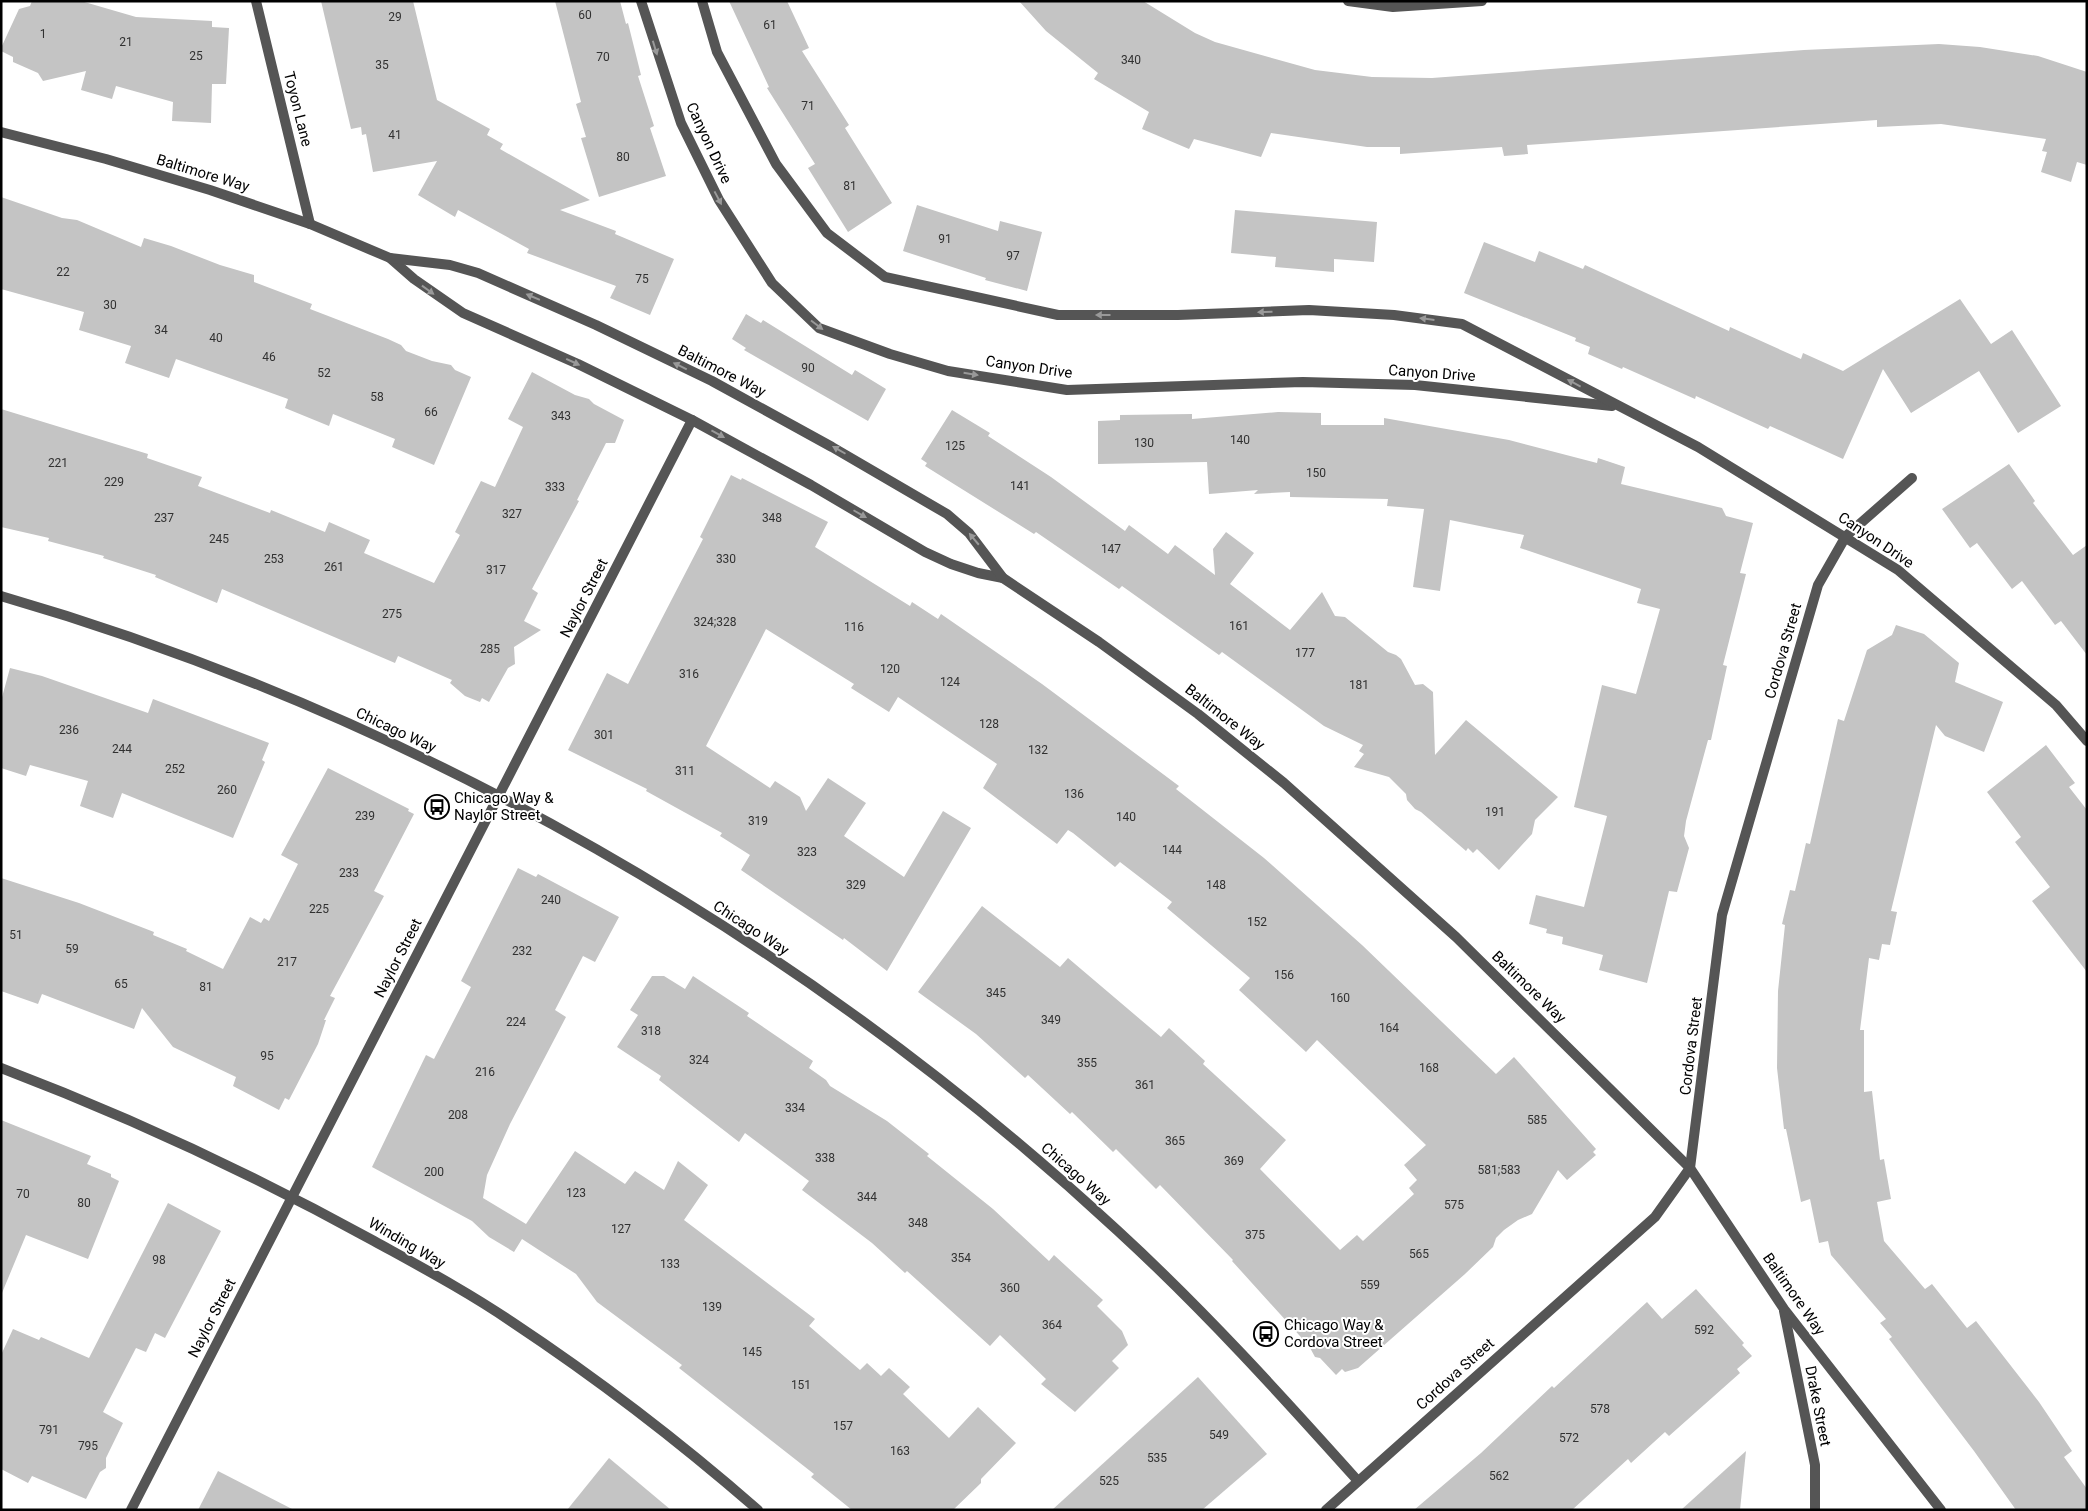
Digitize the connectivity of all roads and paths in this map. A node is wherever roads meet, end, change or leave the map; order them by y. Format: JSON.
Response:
{"nodes":[{"id":1,"x":256,"y":1,"type":"edge"},
{"id":2,"x":641,"y":1,"type":"edge"},
{"id":3,"x":702,"y":1,"type":"edge"},
{"id":4,"x":1348,"y":1,"type":"edge"},
{"id":5,"x":1482,"y":1,"type":"edge"},
{"id":6,"x":1,"y":132,"type":"edge"},
{"id":7,"x":310,"y":224,"type":"junction"},
{"id":8,"x":390,"y":258,"type":"junction"},
{"id":9,"x":1618,"y":406,"type":"junction"},
{"id":10,"x":692,"y":420,"type":"junction"},
{"id":11,"x":1912,"y":478,"type":"dead end"},
{"id":12,"x":1846,"y":536,"type":"junction"},
{"id":13,"x":1003,"y":578,"type":"junction"},
{"id":14,"x":1,"y":596,"type":"edge"},
{"id":15,"x":2087,"y":741,"type":"edge"},
{"id":16,"x":499,"y":796,"type":"junction"},
{"id":17,"x":1,"y":1068,"type":"edge"},
{"id":18,"x":1690,"y":1168,"type":"junction"},
{"id":19,"x":292,"y":1196,"type":"junction"},
{"id":20,"x":1784,"y":1309,"type":"junction"},
{"id":21,"x":1358,"y":1481,"type":"junction"},
{"id":22,"x":131,"y":1510,"type":"edge"},
{"id":23,"x":758,"y":1510,"type":"edge"},
{"id":24,"x":1326,"y":1510,"type":"edge"},
{"id":25,"x":1816,"y":1510,"type":"edge"},
{"id":26,"x":1941,"y":1510,"type":"edge"}],
"edges":[{"from":1,"to":7,"type":"street","name":"Toyon Lane"},
{"from":2,"to":9,"type":"street","name":"Canyon Drive","one_way":true},
{"from":9,"to":3,"type":"street","name":"Canyon Drive","one_way":true},
{"from":4,"to":5,"type":"street"},
{"from":6,"to":7,"type":"street","name":"Baltimore Way"},
{"from":7,"to":8,"type":"street","name":"Baltimore Way"},
{"from":8,"to":10,"type":"street","name":"Baltimore Way","one_way":true},
{"from":13,"to":8,"type":"street","name":"Baltimore Way","one_way":true},
{"from":9,"to":12,"type":"street","name":"Canyon Drive"},
{"from":10,"to":13,"type":"street","name":"Baltimore Way","one_way":true},
{"from":10,"to":16,"type":"street","name":"Naylor Street"},
{"from":11,"to":12,"type":"street","name":"Cordova Street"},
{"from":12,"to":15,"type":"street","name":"Canyon Drive"},
{"from":12,"to":18,"type":"street","name":"Cordova Street"},
{"from":13,"to":18,"type":"street","name":"Baltimore Way"},
{"from":14,"to":16,"type":"street","name":"Chicago Way"},
{"from":16,"to":19,"type":"street","name":"Naylor Street"},
{"from":16,"to":21,"type":"street","name":"Chicago Way"},
{"from":17,"to":19,"type":"street","name":"Winding Way"},
{"from":18,"to":20,"type":"street","name":"Baltimore Way"},
{"from":18,"to":21,"type":"street","name":"Cordova Street"},
{"from":19,"to":22,"type":"street","name":"Naylor Street"},
{"from":19,"to":23,"type":"street","name":"Winding Way"},
{"from":20,"to":25,"type":"street","name":"Drake Street"},
{"from":20,"to":26,"type":"street","name":"Baltimore Way"},
{"from":21,"to":24,"type":"street","name":"Cordova Street"}]}
